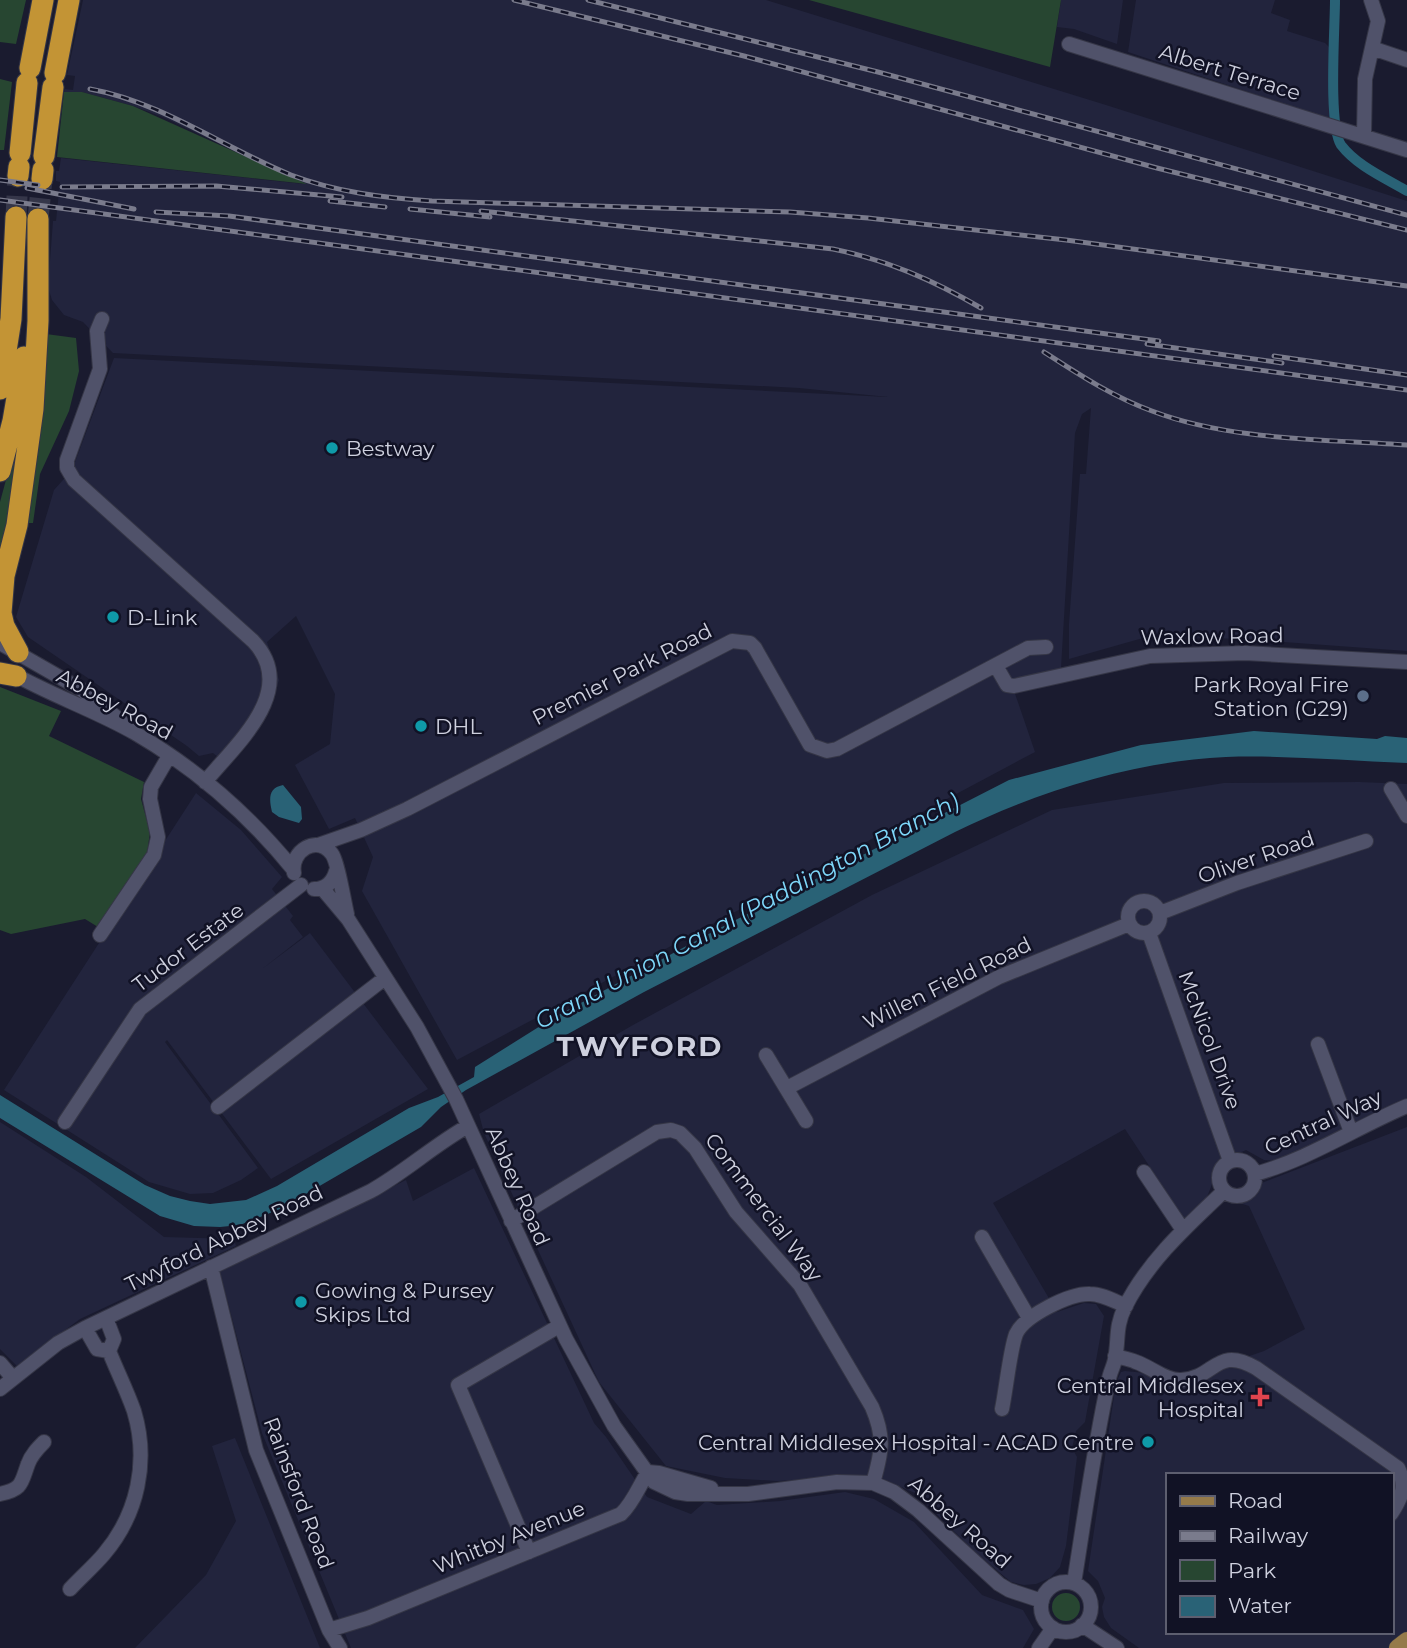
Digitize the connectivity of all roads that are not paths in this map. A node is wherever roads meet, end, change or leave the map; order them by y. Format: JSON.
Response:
{"nodes":[{"id":1,"x":41,"y":0,"type":"edge"},
{"id":2,"x":69,"y":0,"type":"edge"},
{"id":3,"x":1371,"y":0,"type":"edge"},
{"id":4,"x":1069,"y":44,"type":"dead end"},
{"id":5,"x":1372,"y":48,"type":"junction"},
{"id":6,"x":1407,"y":60,"type":"edge"},
{"id":7,"x":1371,"y":138,"type":"junction"},
{"id":8,"x":1407,"y":150,"type":"edge"},
{"id":9,"x":19,"y":165,"type":"tunnel mouth"},
{"id":10,"x":43,"y":168,"type":"tunnel mouth"},
{"id":11,"x":0,"y":305,"type":"edge"},
{"id":12,"x":102,"y":319,"type":"dead end"},
{"id":13,"x":0,"y":389,"type":"edge"},
{"id":14,"x":0,"y":471,"type":"edge"},
{"id":15,"x":2,"y":582,"type":"edge"},
{"id":16,"x":9,"y":647,"type":"edge"},
{"id":17,"x":1046,"y":648,"type":"dead end"},
{"id":18,"x":1407,"y":662,"type":"edge"},
{"id":19,"x":996,"y":666,"type":"junction"},
{"id":20,"x":5,"y":672,"type":"edge"},
{"id":21,"x":135,"y":734,"type":"junction"},
{"id":22,"x":169,"y":756,"type":"junction"},
{"id":23,"x":205,"y":782,"type":"junction"},
{"id":24,"x":1391,"y":789,"type":"dead end"},
{"id":25,"x":1407,"y":816,"type":"edge"},
{"id":26,"x":361,"y":830,"type":"junction"},
{"id":27,"x":269,"y":839,"type":"junction"},
{"id":28,"x":1366,"y":841,"type":"dead end"},
{"id":29,"x":311,"y":846,"type":"junction"},
{"id":30,"x":336,"y":868,"type":"junction"},
{"id":31,"x":293,"y":869,"type":"junction"},
{"id":32,"x":302,"y":885,"type":"junction"},
{"id":33,"x":322,"y":888,"type":"junction"},
{"id":34,"x":1160,"y":913,"type":"junction"},
{"id":35,"x":348,"y":919,"type":"junction"},
{"id":36,"x":1129,"y":923,"type":"junction"},
{"id":37,"x":1149,"y":933,"type":"junction"},
{"id":38,"x":100,"y":935,"type":"dead end"},
{"id":39,"x":385,"y":978,"type":"junction"},
{"id":40,"x":1318,"y":1044,"type":"dead end"},
{"id":41,"x":766,"y":1055,"type":"dead end"},
{"id":42,"x":787,"y":1088,"type":"junction"},
{"id":43,"x":1407,"y":1106,"type":"edge"},
{"id":44,"x":218,"y":1107,"type":"dead end"},
{"id":45,"x":806,"y":1121,"type":"dead end"},
{"id":46,"x":65,"y":1122,"type":"dead end"},
{"id":47,"x":468,"y":1126,"type":"junction"},
{"id":48,"x":1351,"y":1132,"type":"junction"},
{"id":49,"x":1230,"y":1161,"type":"junction"},
{"id":50,"x":1144,"y":1172,"type":"dead end"},
{"id":51,"x":1255,"y":1174,"type":"junction"},
{"id":52,"x":1224,"y":1191,"type":"junction"},
{"id":53,"x":511,"y":1221,"type":"junction"},
{"id":54,"x":1183,"y":1230,"type":"junction"},
{"id":55,"x":982,"y":1237,"type":"dead end"},
{"id":56,"x":211,"y":1267,"type":"junction"},
{"id":57,"x":1126,"y":1306,"type":"junction"},
{"id":58,"x":106,"y":1318,"type":"junction"},
{"id":59,"x":1029,"y":1318,"type":"junction"},
{"id":60,"x":559,"y":1326,"type":"junction"},
{"id":61,"x":85,"y":1328,"type":"junction"},
{"id":62,"x":109,"y":1351,"type":"junction"},
{"id":63,"x":1115,"y":1356,"type":"junction"},
{"id":64,"x":0,"y":1363,"type":"edge"},
{"id":65,"x":12,"y":1377,"type":"junction"},
{"id":66,"x":0,"y":1388,"type":"edge"},
{"id":67,"x":1002,"y":1409,"type":"dead end"},
{"id":68,"x":44,"y":1441,"type":"dead end"},
{"id":69,"x":648,"y":1472,"type":"junction"},
{"id":70,"x":873,"y":1483,"type":"junction"},
{"id":71,"x":0,"y":1494,"type":"edge"},
{"id":72,"x":1393,"y":1511,"type":"edge"},
{"id":73,"x":529,"y":1552,"type":"junction"},
{"id":74,"x":1074,"y":1583,"type":"junction"},
{"id":75,"x":70,"y":1589,"type":"dead end"},
{"id":76,"x":1042,"y":1601,"type":"junction"},
{"id":77,"x":368,"y":1618,"type":"junction"},
{"id":78,"x":1082,"y":1625,"type":"junction"},
{"id":79,"x":1053,"y":1628,"type":"junction"},
{"id":80,"x":329,"y":1630,"type":"junction"},
{"id":81,"x":1407,"y":1641,"type":"edge"},
{"id":82,"x":341,"y":1648,"type":"edge"},
{"id":83,"x":346,"y":1648,"type":"edge"},
{"id":84,"x":1040,"y":1648,"type":"edge"},
{"id":85,"x":1117,"y":1648,"type":"edge"},
{"id":86,"x":1398,"y":1648,"type":"edge"}],
"edges":[{"from":1,"to":9,"type":"highway"},
{"from":2,"to":10,"type":"highway"},
{"from":3,"to":5,"type":"street"},
{"from":4,"to":7,"type":"street","name":"Albert Terrace"},
{"from":5,"to":6,"type":"street"},
{"from":5,"to":7,"type":"street"},
{"from":7,"to":8,"type":"street","name":"Albert Terrace"},
{"from":11,"to":13,"type":"highway"},
{"from":12,"to":23,"type":"street"},
{"from":14,"to":15,"type":"highway"},
{"from":15,"to":16,"type":"highway"},
{"from":16,"to":21,"type":"street","name":"Abbey Road"},
{"from":17,"to":19,"type":"street","name":"Premier Park Road"},
{"from":18,"to":19,"type":"street","name":"Waxlow Road"},
{"from":19,"to":26,"type":"street","name":"Premier Park Road"},
{"from":20,"to":21,"type":"street","name":"Abbey Road"},
{"from":21,"to":22,"type":"street","name":"Abbey Road"},
{"from":22,"to":23,"type":"street","name":"Abbey Road"},
{"from":22,"to":38,"type":"street"},
{"from":23,"to":27,"type":"street","name":"Abbey Road"},
{"from":24,"to":25,"type":"street"},
{"from":26,"to":29,"type":"street","name":"Premier Park Road"},
{"from":26,"to":30,"type":"street","name":"Premier Park Road"},
{"from":27,"to":29,"type":"street","name":"Abbey Road"},
{"from":27,"to":31,"type":"street","name":"Abbey Road"},
{"from":28,"to":34,"type":"street","name":"Oliver Road"},
{"from":29,"to":30,"type":"street"},
{"from":29,"to":31,"type":"street"},
{"from":30,"to":33,"type":"street"},
{"from":30,"to":35,"type":"street","name":"Abbey Road"},
{"from":31,"to":32,"type":"street"},
{"from":32,"to":33,"type":"street"},
{"from":32,"to":46,"type":"street","name":"Tudor Estate"},
{"from":33,"to":35,"type":"street","name":"Abbey Road"},
{"from":34,"to":36,"type":"street"},
{"from":34,"to":37,"type":"street"},
{"from":35,"to":39,"type":"street","name":"Abbey Road"},
{"from":36,"to":37,"type":"street"},
{"from":36,"to":42,"type":"street","name":"Willen Field Road"},
{"from":37,"to":49,"type":"street","name":"McNicol Drive"},
{"from":39,"to":44,"type":"street"},
{"from":39,"to":47,"type":"street","name":"Abbey Road"},
{"from":40,"to":48,"type":"street"},
{"from":41,"to":42,"type":"street"},
{"from":42,"to":45,"type":"street"},
{"from":43,"to":48,"type":"street","name":"Central Way"},
{"from":47,"to":53,"type":"street","name":"Abbey Road"},
{"from":47,"to":56,"type":"street","name":"Twyford Abbey Road"},
{"from":48,"to":51,"type":"street","name":"Central Way"},
{"from":49,"to":51,"type":"street"},
{"from":49,"to":52,"type":"street"},
{"from":50,"to":54,"type":"street"},
{"from":51,"to":52,"type":"street"},
{"from":52,"to":54,"type":"street"},
{"from":53,"to":60,"type":"street","name":"Abbey Road"},
{"from":53,"to":70,"type":"street","name":"Commercial Way"},
{"from":54,"to":57,"type":"street"},
{"from":55,"to":59,"type":"street"},
{"from":56,"to":58,"type":"street","name":"Twyford Abbey Road"},
{"from":56,"to":80,"type":"street","name":"Rainsford Road"},
{"from":57,"to":59,"type":"street"},
{"from":57,"to":63,"type":"street"},
{"from":58,"to":61,"type":"street","name":"Twyford Abbey Road"},
{"from":58,"to":62,"type":"street"},
{"from":59,"to":67,"type":"street"},
{"from":60,"to":69,"type":"street","name":"Abbey Road"},
{"from":60,"to":73,"type":"street"},
{"from":61,"to":62,"type":"street"},
{"from":61,"to":65,"type":"street","name":"Twyford Abbey Road"},
{"from":62,"to":75,"type":"street"},
{"from":63,"to":72,"type":"street"},
{"from":63,"to":74,"type":"street"},
{"from":64,"to":65,"type":"street"},
{"from":65,"to":66,"type":"street","name":"Twyford Abbey Road"},
{"from":68,"to":71,"type":"street"},
{"from":69,"to":70,"type":"street","name":"Abbey Road"},
{"from":69,"to":73,"type":"street","name":"Whitby Avenue"},
{"from":70,"to":76,"type":"street","name":"Abbey Road"},
{"from":73,"to":77,"type":"street","name":"Whitby Avenue"},
{"from":74,"to":76,"type":"street"},
{"from":74,"to":78,"type":"street"},
{"from":76,"to":79,"type":"street"},
{"from":77,"to":80,"type":"street","name":"Whitby Avenue"},
{"from":77,"to":83,"type":"street","name":"Whitby Avenue"},
{"from":78,"to":79,"type":"street"},
{"from":78,"to":85,"type":"street"},
{"from":79,"to":84,"type":"street"},
{"from":80,"to":82,"type":"street","name":"Rainsford Road"},
{"from":81,"to":86,"type":"main road"}]}
